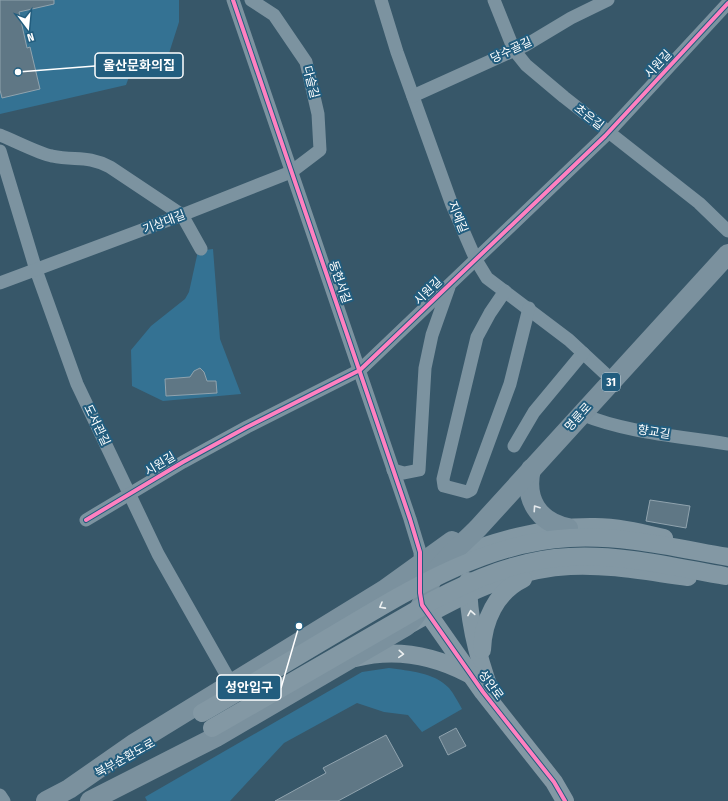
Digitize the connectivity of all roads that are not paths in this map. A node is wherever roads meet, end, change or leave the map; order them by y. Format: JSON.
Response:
{"nodes":[{"id":1,"x":233,"y":0,"type":"edge"},
{"id":2,"x":251,"y":0,"type":"edge"},
{"id":3,"x":381,"y":0,"type":"edge"},
{"id":4,"x":494,"y":0,"type":"edge"},
{"id":5,"x":608,"y":0,"type":"edge"},
{"id":6,"x":728,"y":3,"type":"edge"},
{"id":7,"x":514,"y":50,"type":"junction"},
{"id":8,"x":413,"y":96,"type":"junction"},
{"id":9,"x":609,"y":132,"type":"junction"},
{"id":10,"x":0,"y":135,"type":"edge"},
{"id":11,"x":0,"y":151,"type":"edge"},
{"id":12,"x":291,"y":172,"type":"junction"},
{"id":13,"x":182,"y":216,"type":"junction"},
{"id":14,"x":728,"y":231,"type":"edge"},
{"id":15,"x":201,"y":248,"type":"dead end"},
{"id":16,"x":728,"y":254,"type":"edge"},
{"id":17,"x":476,"y":260,"type":"junction"},
{"id":18,"x":36,"y":270,"type":"junction"},
{"id":19,"x":0,"y":283,"type":"edge"},
{"id":20,"x":450,"y":284,"type":"junction"},
{"id":21,"x":505,"y":291,"type":"junction"},
{"id":22,"x":528,"y":308,"type":"junction"},
{"id":23,"x":583,"y":354,"type":"junction"},
{"id":24,"x":360,"y":370,"type":"junction"},
{"id":25,"x":612,"y":380,"type":"junction"},
{"id":26,"x":581,"y":414,"type":"junction"},
{"id":27,"x":728,"y":444,"type":"edge"},
{"id":28,"x":514,"y":446,"type":"dead end"},
{"id":29,"x":531,"y":469,"type":"junction"},
{"id":30,"x":393,"y":470,"type":"junction"},
{"id":31,"x":130,"y":494,"type":"junction"},
{"id":32,"x":493,"y":510,"type":"junction"},
{"id":33,"x":86,"y":520,"type":"dead end"},
{"id":34,"x":479,"y":527,"type":"junction"},
{"id":35,"x":568,"y":528,"type":"junction"},
{"id":36,"x":472,"y":550,"type":"junction"},
{"id":37,"x":728,"y":550,"type":"edge"},
{"id":38,"x":728,"y":557,"type":"edge"},
{"id":39,"x":431,"y":562,"type":"junction"},
{"id":40,"x":549,"y":568,"type":"junction"},
{"id":41,"x":726,"y":579,"type":"edge"},
{"id":42,"x":384,"y":590,"type":"junction"},
{"id":43,"x":468,"y":592,"type":"junction"},
{"id":44,"x":425,"y":609,"type":"junction"},
{"id":45,"x":348,"y":660,"type":"junction"},
{"id":46,"x":478,"y":675,"type":"junction"},
{"id":47,"x":231,"y":684,"type":"junction"},
{"id":48,"x":69,"y":789,"type":"junction"},
{"id":49,"x":0,"y":795,"type":"edge"},
{"id":50,"x":4,"y":801,"type":"edge"},
{"id":51,"x":46,"y":801,"type":"edge"},
{"id":52,"x":89,"y":801,"type":"edge"},
{"id":53,"x":565,"y":801,"type":"edge"}],
"edges":[{"from":1,"to":12,"type":"street","name":"동헌서길"},
{"from":2,"to":12,"type":"street","name":"다슬길"},
{"from":3,"to":8,"type":"street","name":"지예길"},
{"from":4,"to":7,"type":"street","name":"초은길"},
{"from":5,"to":7,"type":"street","name":"당수골길"},
{"from":6,"to":9,"type":"street","name":"시원길"},
{"from":7,"to":8,"type":"street","name":"당수골길"},
{"from":7,"to":9,"type":"street","name":"초은길"},
{"from":8,"to":17,"type":"street","name":"지예길"},
{"from":9,"to":14,"type":"street","name":"초은길"},
{"from":9,"to":17,"type":"street","name":"시원길"},
{"from":10,"to":13,"type":"street"},
{"from":11,"to":18,"type":"street","name":"도서관길"},
{"from":12,"to":13,"type":"street","name":"기상대길"},
{"from":12,"to":24,"type":"street","name":"동헌서길"},
{"from":13,"to":15,"type":"street"},
{"from":13,"to":18,"type":"street","name":"기상대길"},
{"from":16,"to":25,"type":"main road","name":"명륜로","number":"31"},
{"from":17,"to":20,"type":"street","name":"시원길"},
{"from":17,"to":21,"type":"street","name":"지예길"},
{"from":18,"to":19,"type":"street","name":"기상대길"},
{"from":18,"to":31,"type":"street","name":"도서관길"},
{"from":20,"to":24,"type":"street","name":"시원길"},
{"from":20,"to":30,"type":"street"},
{"from":21,"to":22,"type":"street","name":"지예길"},
{"from":21,"to":22,"type":"street"},
{"from":22,"to":23,"type":"street","name":"지예길"},
{"from":23,"to":25,"type":"street","name":"지예길"},
{"from":23,"to":28,"type":"street"},
{"from":24,"to":30,"type":"street","name":"동헌서길"},
{"from":24,"to":31,"type":"street","name":"시원길"},
{"from":25,"to":26,"type":"main road","name":"명륜로","number":"31"},
{"from":26,"to":27,"type":"street","name":"향교길"},
{"from":26,"to":29,"type":"main road","name":"명륜로","number":"31"},
{"from":29,"to":32,"type":"main road","name":"명륜로","number":"31"},
{"from":35,"to":29,"type":"main road","one_way":true},
{"from":30,"to":39,"type":"street","name":"동헌서길"},
{"from":31,"to":33,"type":"street","name":"시원길"},
{"from":31,"to":47,"type":"street","name":"도서관길"},
{"from":32,"to":34,"type":"main road"},
{"from":32,"to":39,"type":"main road"},
{"from":34,"to":36,"type":"main road"},
{"from":34,"to":39,"type":"main road"},
{"from":35,"to":36,"type":"main road"},
{"from":35,"to":37,"type":"main road"},
{"from":36,"to":39,"type":"main road"},
{"from":36,"to":43,"type":"main road"},
{"from":38,"to":48,"type":"main road","name":"북부순환도로","one_way":true,"bridge":true},
{"from":39,"to":42,"type":"main road"},
{"from":39,"to":44,"type":"main road"},
{"from":39,"to":44,"type":"main road"},
{"from":40,"to":41,"type":"main road"},
{"from":40,"to":43,"type":"main road"},
{"from":40,"to":46,"type":"main road"},
{"from":41,"to":52,"type":"main road","name":"북부순환도로","bridge":true},
{"from":42,"to":44,"type":"main road","name":"성안로"},
{"from":42,"to":47,"type":"main road"},
{"from":43,"to":44,"type":"main road"},
{"from":46,"to":43,"type":"main road","one_way":true},
{"from":44,"to":45,"type":"main road"},
{"from":44,"to":46,"type":"main road","name":"성안로"},
{"from":45,"to":46,"type":"main road","one_way":true},
{"from":45,"to":52,"type":"main road"},
{"from":46,"to":53,"type":"main road","name":"성안로"},
{"from":47,"to":48,"type":"main road"},
{"from":48,"to":51,"type":"main road","name":"북부순환도로"},
{"from":49,"to":50,"type":"street"}]}
